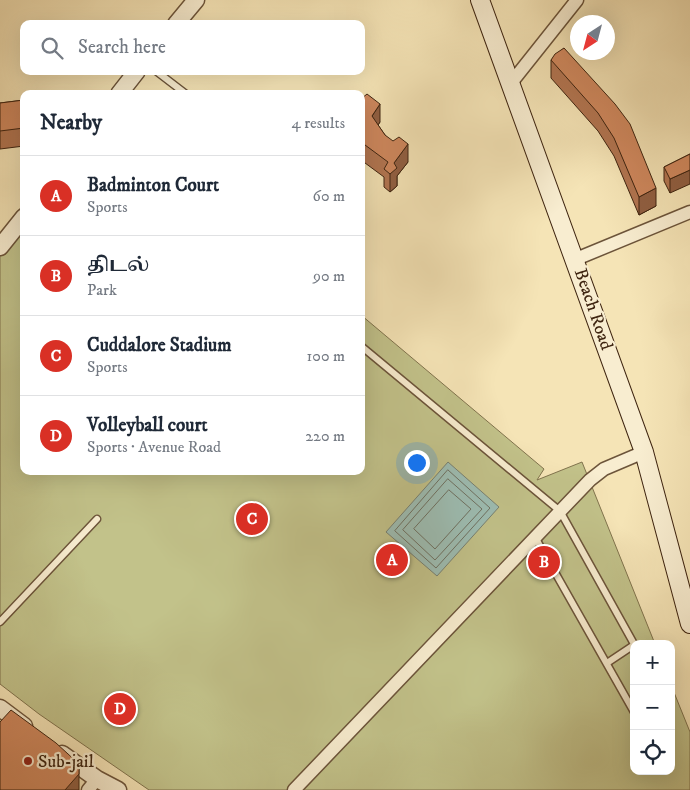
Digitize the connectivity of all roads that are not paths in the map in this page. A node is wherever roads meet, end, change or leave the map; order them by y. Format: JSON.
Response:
{"nodes":[{"id":1,"x":196,"y":0,"type":"edge"},
{"id":2,"x":480,"y":0,"type":"edge"},
{"id":3,"x":577,"y":0,"type":"edge"},
{"id":4,"x":179,"y":20,"type":"edge"},
{"id":5,"x":134,"y":75,"type":"edge"},
{"id":6,"x":161,"y":75,"type":"edge"},
{"id":7,"x":511,"y":84,"type":"junction"},
{"id":8,"x":122,"y":90,"type":"edge"},
{"id":9,"x":181,"y":90,"type":"edge"},
{"id":10,"x":690,"y":212,"type":"edge"},
{"id":11,"x":20,"y":222,"type":"edge"},
{"id":12,"x":0,"y":247,"type":"edge"},
{"id":13,"x":576,"y":259,"type":"junction"},
{"id":14,"x":365,"y":349,"type":"edge"},
{"id":15,"x":644,"y":452,"type":"junction"},
{"id":16,"x":560,"y":511,"type":"junction"},
{"id":17,"x":97,"y":520,"type":"dead end"},
{"id":18,"x":535,"y":537,"type":"junction"},
{"id":19,"x":0,"y":622,"type":"edge"},
{"id":20,"x":690,"y":624,"type":"edge"},
{"id":21,"x":632,"y":640,"type":"edge"},
{"id":22,"x":630,"y":647,"type":"edge"},
{"id":23,"x":607,"y":664,"type":"junction"},
{"id":24,"x":630,"y":705,"type":"edge"},
{"id":25,"x":0,"y":708,"type":"edge"},
{"id":26,"x":37,"y":735,"type":"edge"},
{"id":27,"x":52,"y":746,"type":"edge"},
{"id":28,"x":93,"y":785,"type":"edge"},
{"id":29,"x":118,"y":790,"type":"edge"},
{"id":30,"x":294,"y":790,"type":"edge"}],
"edges":[{"from":1,"to":4,"type":"street"},
{"from":2,"to":7,"type":"main road","name":"Beach Road"},
{"from":3,"to":7,"type":"street"},
{"from":5,"to":8,"type":"street"},
{"from":6,"to":9,"type":"lane"},
{"from":7,"to":13,"type":"main road","name":"Beach Road"},
{"from":10,"to":13,"type":"street"},
{"from":11,"to":12,"type":"street"},
{"from":13,"to":15,"type":"main road","name":"Beach Road"},
{"from":14,"to":16,"type":"lane"},
{"from":15,"to":16,"type":"street"},
{"from":15,"to":20,"type":"main road","name":"Beach Road"},
{"from":16,"to":18,"type":"street"},
{"from":16,"to":21,"type":"lane"},
{"from":17,"to":19,"type":"lane"},
{"from":18,"to":23,"type":"lane"},
{"from":18,"to":30,"type":"street"},
{"from":22,"to":23,"type":"lane"},
{"from":23,"to":24,"type":"lane"},
{"from":25,"to":26,"type":"street"},
{"from":27,"to":28,"type":"street"},
{"from":28,"to":29,"type":"street"}]}
